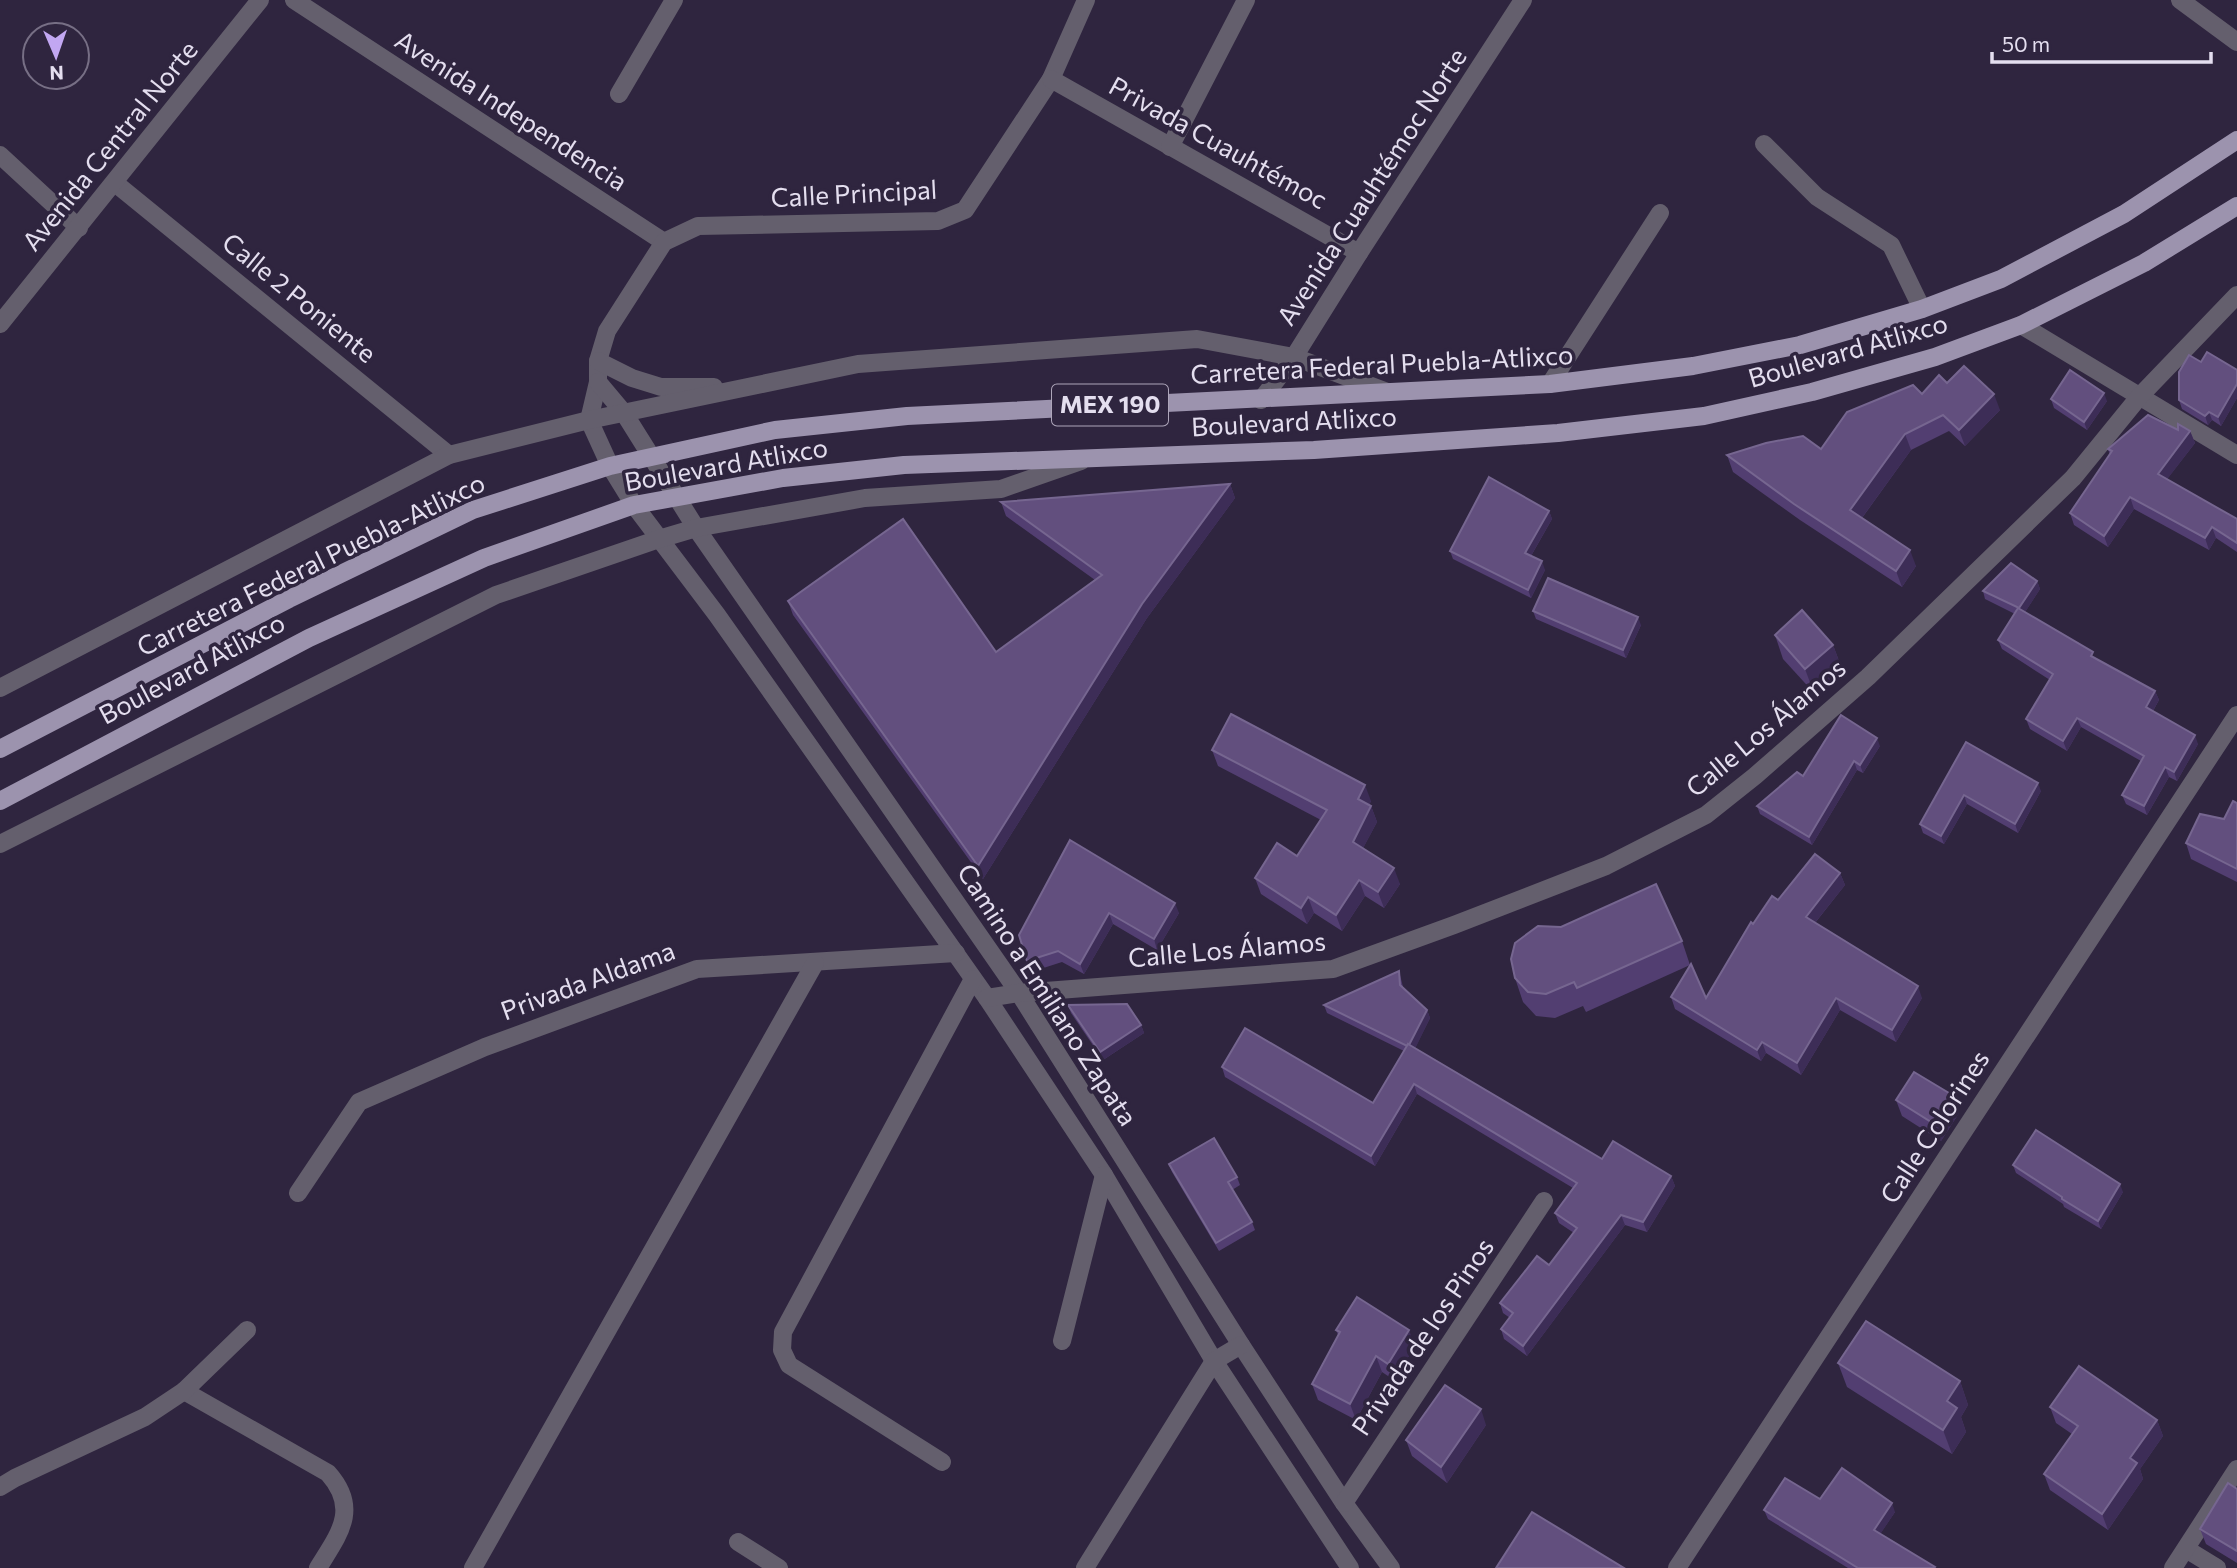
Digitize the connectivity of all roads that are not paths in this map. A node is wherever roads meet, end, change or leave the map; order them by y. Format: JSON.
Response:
{"nodes":[{"id":1,"x":260,"y":0,"type":"edge"},
{"id":2,"x":294,"y":0,"type":"edge"},
{"id":3,"x":674,"y":0,"type":"edge"},
{"id":4,"x":1086,"y":0,"type":"edge"},
{"id":5,"x":1246,"y":0,"type":"edge"},
{"id":6,"x":1523,"y":0,"type":"edge"},
{"id":7,"x":2180,"y":0,"type":"edge"},
{"id":8,"x":2237,"y":43,"type":"edge"},
{"id":9,"x":1051,"y":79,"type":"junction"},
{"id":10,"x":619,"y":94,"type":"dead end"},
{"id":11,"x":2237,"y":140,"type":"edge"},
{"id":12,"x":1764,"y":144,"type":"dead end"},
{"id":13,"x":1170,"y":147,"type":"junction"},
{"id":14,"x":0,"y":155,"type":"edge"},
{"id":15,"x":115,"y":183,"type":"junction"},
{"id":16,"x":2237,"y":206,"type":"edge"},
{"id":17,"x":1660,"y":213,"type":"dead end"},
{"id":18,"x":79,"y":228,"type":"junction"},
{"id":19,"x":664,"y":242,"type":"junction"},
{"id":20,"x":1359,"y":253,"type":"junction"},
{"id":21,"x":2237,"y":295,"type":"edge"},
{"id":22,"x":1922,"y":309,"type":"junction"},
{"id":23,"x":0,"y":324,"type":"edge"},
{"id":24,"x":2021,"y":325,"type":"junction"},
{"id":25,"x":1294,"y":357,"type":"junction"},
{"id":26,"x":598,"y":361,"type":"junction"},
{"id":27,"x":598,"y":382,"type":"junction"},
{"id":28,"x":1549,"y":384,"type":"junction"},
{"id":29,"x":742,"y":388,"type":"junction"},
{"id":30,"x":1390,"y":393,"type":"junction"},
{"id":31,"x":2139,"y":397,"type":"junction"},
{"id":32,"x":1261,"y":400,"type":"junction"},
{"id":33,"x":624,"y":413,"type":"junction"},
{"id":34,"x":589,"y":420,"type":"junction"},
{"id":35,"x":449,"y":455,"type":"junction"},
{"id":36,"x":2237,"y":455,"type":"edge"},
{"id":37,"x":650,"y":456,"type":"junction"},
{"id":38,"x":1095,"y":456,"type":"junction"},
{"id":39,"x":610,"y":466,"type":"junction"},
{"id":40,"x":676,"y":497,"type":"junction"},
{"id":41,"x":634,"y":505,"type":"junction"},
{"id":42,"x":696,"y":528,"type":"junction"},
{"id":43,"x":659,"y":539,"type":"junction"},
{"id":44,"x":0,"y":688,"type":"edge"},
{"id":45,"x":2237,"y":715,"type":"edge"},
{"id":46,"x":0,"y":749,"type":"edge"},
{"id":47,"x":0,"y":801,"type":"edge"},
{"id":48,"x":0,"y":844,"type":"edge"},
{"id":49,"x":956,"y":953,"type":"junction"},
{"id":50,"x":815,"y":963,"type":"junction"},
{"id":51,"x":973,"y":979,"type":"junction"},
{"id":52,"x":1019,"y":993,"type":"junction"},
{"id":53,"x":987,"y":998,"type":"junction"},
{"id":54,"x":1104,"y":1175,"type":"junction"},
{"id":55,"x":298,"y":1193,"type":"dead end"},
{"id":56,"x":1544,"y":1201,"type":"dead end"},
{"id":57,"x":247,"y":1330,"type":"dead end"},
{"id":58,"x":1062,"y":1341,"type":"dead end"},
{"id":59,"x":1241,"y":1345,"type":"junction"},
{"id":60,"x":1214,"y":1361,"type":"junction"},
{"id":61,"x":184,"y":1391,"type":"junction"},
{"id":62,"x":942,"y":1462,"type":"dead end"},
{"id":63,"x":2237,"y":1469,"type":"edge"},
{"id":64,"x":0,"y":1487,"type":"edge"},
{"id":65,"x":1345,"y":1503,"type":"junction"},
{"id":66,"x":738,"y":1542,"type":"dead end"},
{"id":67,"x":2186,"y":1549,"type":"junction"},
{"id":68,"x":318,"y":1568,"type":"edge"},
{"id":69,"x":473,"y":1568,"type":"edge"},
{"id":70,"x":779,"y":1568,"type":"edge"},
{"id":71,"x":1085,"y":1568,"type":"edge"},
{"id":72,"x":1350,"y":1568,"type":"edge"},
{"id":73,"x":1391,"y":1568,"type":"edge"},
{"id":74,"x":1677,"y":1568,"type":"edge"},
{"id":75,"x":2173,"y":1568,"type":"edge"},
{"id":76,"x":2217,"y":1568,"type":"edge"}],
"edges":[{"from":1,"to":15,"type":"street","name":"Avenida Central Norte"},
{"from":2,"to":19,"type":"street","name":"Avenida Independencia"},
{"from":3,"to":10,"type":"street"},
{"from":4,"to":9,"type":"street","name":"Calle Principal"},
{"from":5,"to":13,"type":"street"},
{"from":6,"to":20,"type":"street","name":"Avenida Cuauhtémoc Norte"},
{"from":7,"to":8,"type":"street"},
{"from":9,"to":13,"type":"street","name":"Privada Cuauhtémoc"},
{"from":9,"to":19,"type":"street","name":"Calle Principal"},
{"from":11,"to":22,"type":"main road","name":"Carretera Federal Puebla-Atlixco","number":"MEX 190"},
{"from":12,"to":22,"type":"street"},
{"from":13,"to":20,"type":"street","name":"Privada Cuauhtémoc"},
{"from":14,"to":18,"type":"street"},
{"from":15,"to":18,"type":"street","name":"Avenida Central Norte"},
{"from":15,"to":35,"type":"street","name":"Calle 2 Poniente"},
{"from":16,"to":24,"type":"main road","name":"Boulevard Atlixco","number":"MEX 190"},
{"from":17,"to":28,"type":"street"},
{"from":18,"to":23,"type":"street","name":"Avenida Central Norte"},
{"from":19,"to":26,"type":"street"},
{"from":20,"to":25,"type":"street","name":"Avenida Cuauhtémoc Norte"},
{"from":21,"to":31,"type":"street","name":"Calle Los Álamos"},
{"from":22,"to":28,"type":"main road","name":"Carretera Federal Puebla-Atlixco","number":"MEX 190"},
{"from":24,"to":31,"type":"street"},
{"from":24,"to":38,"type":"main road","name":"Boulevard Atlixco","number":"MEX 190"},
{"from":25,"to":29,"type":"street"},
{"from":25,"to":30,"type":"street"},
{"from":25,"to":32,"type":"street","name":"Avenida Cuauhtémoc Norte"},
{"from":26,"to":27,"type":"street"},
{"from":26,"to":29,"type":"street"},
{"from":27,"to":33,"type":"street"},
{"from":27,"to":34,"type":"street"},
{"from":28,"to":30,"type":"main road","name":"Carretera Federal Puebla-Atlixco","number":"MEX 190"},
{"from":29,"to":33,"type":"street"},
{"from":30,"to":32,"type":"main road","name":"Carretera Federal Puebla-Atlixco","number":"MEX 190"},
{"from":31,"to":36,"type":"street"},
{"from":31,"to":52,"type":"street","name":"Calle Los Álamos"},
{"from":32,"to":37,"type":"main road","name":"Carretera Federal Puebla-Atlixco","number":"MEX 190"},
{"from":33,"to":34,"type":"street"},
{"from":33,"to":37,"type":"street"},
{"from":34,"to":35,"type":"street"},
{"from":34,"to":39,"type":"street"},
{"from":35,"to":44,"type":"street"},
{"from":37,"to":39,"type":"main road","name":"Carretera Federal Puebla-Atlixco","number":"MEX 190"},
{"from":37,"to":40,"type":"street","name":"Camino a Emiliano Zapata"},
{"from":38,"to":40,"type":"main road","name":"Boulevard Atlixco","number":"MEX 190"},
{"from":38,"to":42,"type":"street"},
{"from":39,"to":41,"type":"street","name":"Camino a Emiliano Zapata"},
{"from":39,"to":46,"type":"main road","name":"Carretera Federal Puebla-Atlixco","number":"MEX 190"},
{"from":40,"to":41,"type":"main road","name":"Boulevard Atlixco","number":"MEX 190"},
{"from":40,"to":42,"type":"street","name":"Camino a Emiliano Zapata"},
{"from":41,"to":43,"type":"street","name":"Camino a Emiliano Zapata"},
{"from":41,"to":47,"type":"main road","name":"Boulevard Atlixco","number":"MEX 190"},
{"from":42,"to":43,"type":"street"},
{"from":42,"to":52,"type":"street","name":"Camino a Emiliano Zapata"},
{"from":43,"to":48,"type":"street"},
{"from":43,"to":49,"type":"street","name":"Camino a Emiliano Zapata"},
{"from":45,"to":74,"type":"street","name":"Calle Colorines"},
{"from":49,"to":50,"type":"street","name":"Privada Aldama"},
{"from":49,"to":51,"type":"street","name":"Camino a Emiliano Zapata"},
{"from":50,"to":55,"type":"street","name":"Privada Aldama"},
{"from":50,"to":69,"type":"street"},
{"from":51,"to":53,"type":"street","name":"Camino a Emiliano Zapata"},
{"from":51,"to":62,"type":"street"},
{"from":52,"to":53,"type":"street","name":"Calle Los Álamos"},
{"from":52,"to":59,"type":"street","name":"Camino a Emiliano Zapata"},
{"from":53,"to":54,"type":"street","name":"Camino a Emiliano Zapata"},
{"from":54,"to":58,"type":"street"},
{"from":54,"to":60,"type":"street","name":"Camino a Emiliano Zapata"},
{"from":56,"to":65,"type":"street","name":"Privada de los Pinos"},
{"from":57,"to":61,"type":"street"},
{"from":59,"to":60,"type":"street"},
{"from":59,"to":65,"type":"street","name":"Camino a Emiliano Zapata"},
{"from":60,"to":71,"type":"street"},
{"from":60,"to":72,"type":"street","name":"Camino a Emiliano Zapata"},
{"from":61,"to":64,"type":"street"},
{"from":61,"to":68,"type":"street"},
{"from":63,"to":67,"type":"street"},
{"from":65,"to":73,"type":"street","name":"Camino a Emiliano Zapata"},
{"from":66,"to":70,"type":"street"},
{"from":67,"to":75,"type":"street"},
{"from":67,"to":76,"type":"street"}]}
